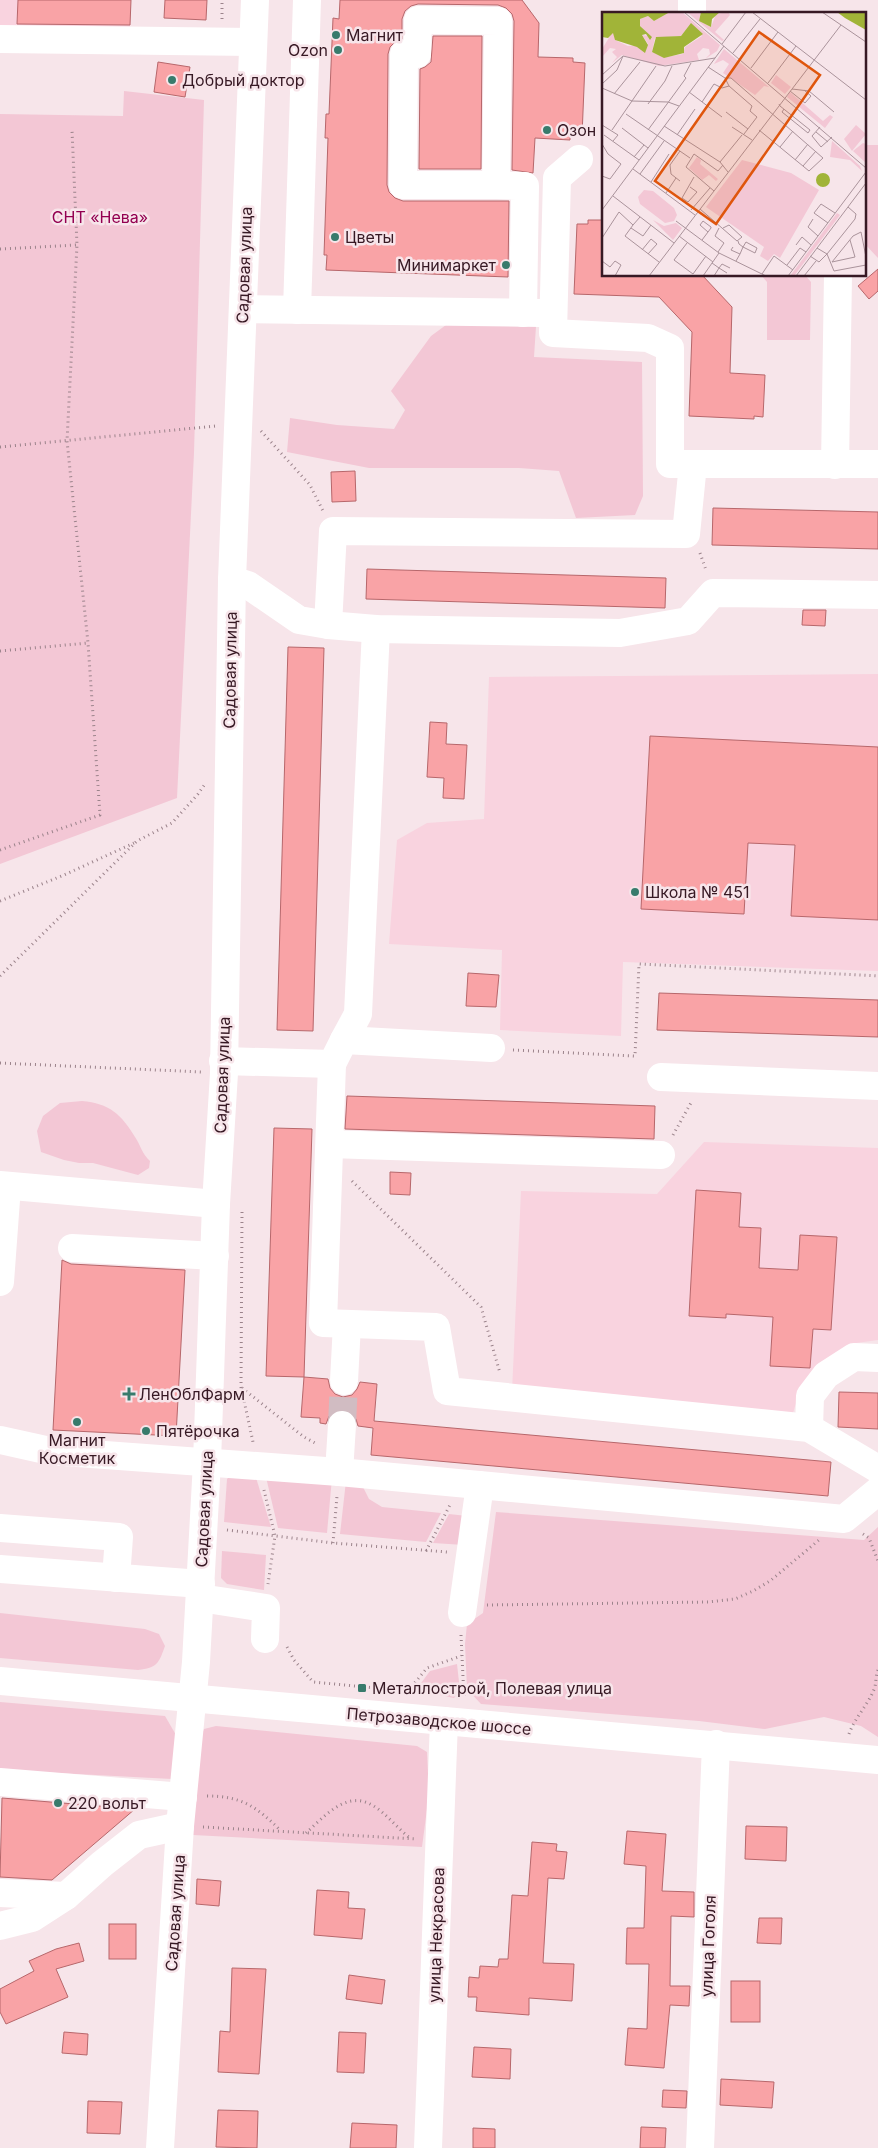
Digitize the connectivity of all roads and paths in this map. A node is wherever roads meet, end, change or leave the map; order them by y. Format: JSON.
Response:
{"nodes":[{"id":1,"x":255,"y":0,"type":"edge"},
{"id":2,"x":307,"y":0,"type":"edge"},
{"id":3,"x":0,"y":39,"type":"edge"},
{"id":4,"x":253,"y":42,"type":"junction"},
{"id":5,"x":72,"y":130,"type":"dead end"},
{"id":6,"x":579,"y":159,"type":"dead end"},
{"id":7,"x":496,"y":185,"type":"junction"},
{"id":8,"x":77,"y":245,"type":"junction"},
{"id":9,"x":0,"y":249,"type":"edge"},
{"id":10,"x":838,"y":276,"type":"edge"},
{"id":11,"x":243,"y":309,"type":"junction"},
{"id":12,"x":296,"y":310,"type":"junction"},
{"id":13,"x":523,"y":313,"type":"junction"},
{"id":14,"x":552,"y":314,"type":"junction"},
{"id":15,"x":238,"y":424,"type":"junction"},
{"id":16,"x":68,"y":441,"type":"junction"},
{"id":17,"x":0,"y":447,"type":"edge"},
{"id":18,"x":693,"y":464,"type":"junction"},
{"id":19,"x":878,"y":464,"type":"edge"},
{"id":20,"x":835,"y":465,"type":"junction"},
{"id":21,"x":333,"y":531,"type":"junction"},
{"id":22,"x":232,"y":580,"type":"junction"},
{"id":23,"x":878,"y":595,"type":"edge"},
{"id":24,"x":328,"y":625,"type":"junction"},
{"id":25,"x":376,"y":629,"type":"junction"},
{"id":26,"x":88,"y":643,"type":"junction"},
{"id":27,"x":0,"y":651,"type":"edge"},
{"id":28,"x":207,"y":779,"type":"dead end"},
{"id":29,"x":137,"y":841,"type":"junction"},
{"id":30,"x":0,"y":850,"type":"edge"},
{"id":31,"x":0,"y":901,"type":"edge"},
{"id":32,"x":0,"y":976,"type":"edge"},
{"id":33,"x":878,"y":976,"type":"edge"},
{"id":34,"x":344,"y":1040,"type":"junction"},
{"id":35,"x":491,"y":1048,"type":"joint"},
{"id":36,"x":0,"y":1064,"type":"edge"},
{"id":37,"x":332,"y":1064,"type":"junction"},
{"id":38,"x":223,"y":1067,"type":"junction"},
{"id":39,"x":661,"y":1077,"type":"dead end"},
{"id":40,"x":705,"y":1078,"type":"junction"},
{"id":41,"x":878,"y":1086,"type":"edge"},
{"id":42,"x":329,"y":1152,"type":"junction"},
{"id":43,"x":661,"y":1155,"type":"joint"},
{"id":44,"x":4,"y":1185,"type":"edge"},
{"id":45,"x":216,"y":1204,"type":"junction"},
{"id":46,"x":72,"y":1248,"type":"dead end"},
{"id":47,"x":214,"y":1256,"type":"junction"},
{"id":48,"x":0,"y":1282,"type":"edge"},
{"id":49,"x":347,"y":1324,"type":"junction"},
{"id":50,"x":878,"y":1358,"type":"edge"},
{"id":51,"x":344,"y":1381,"type":"tunnel mouth"},
{"id":52,"x":241,"y":1388,"type":"dead end"},
{"id":53,"x":498,"y":1396,"type":"junction"},
{"id":54,"x":342,"y":1425,"type":"tunnel mouth"},
{"id":55,"x":809,"y":1428,"type":"junction"},
{"id":56,"x":0,"y":1440,"type":"edge"},
{"id":57,"x":207,"y":1462,"type":"junction"},
{"id":58,"x":340,"y":1464,"type":"junction"},
{"id":59,"x":258,"y":1465,"type":"junction"},
{"id":60,"x":878,"y":1470,"type":"edge"},
{"id":61,"x":471,"y":1484,"type":"junction"},
{"id":62,"x":878,"y":1491,"type":"edge"},
{"id":63,"x":844,"y":1519,"type":"junction"},
{"id":64,"x":0,"y":1528,"type":"edge"},
{"id":65,"x":221,"y":1529,"type":"dead end"},
{"id":66,"x":275,"y":1536,"type":"junction"},
{"id":67,"x":333,"y":1543,"type":"junction"},
{"id":68,"x":426,"y":1551,"type":"junction"},
{"id":69,"x":470,"y":1554,"type":"junction"},
{"id":70,"x":878,"y":1561,"type":"edge"},
{"id":71,"x":0,"y":1569,"type":"edge"},
{"id":72,"x":116,"y":1578,"type":"junction"},
{"id":73,"x":200,"y":1591,"type":"junction"},
{"id":74,"x":266,"y":1608,"type":"junction"},
{"id":75,"x":462,"y":1613,"type":"junction"},
{"id":76,"x":274,"y":1641,"type":"joint"},
{"id":77,"x":461,"y":1656,"type":"junction"},
{"id":78,"x":878,"y":1670,"type":"edge"},
{"id":79,"x":0,"y":1681,"type":"edge"},
{"id":80,"x":193,"y":1700,"type":"junction"},
{"id":81,"x":471,"y":1702,"type":"dead end"},
{"id":82,"x":444,"y":1721,"type":"junction"},
{"id":83,"x":848,"y":1738,"type":"dead end"},
{"id":84,"x":716,"y":1744,"type":"junction"},
{"id":85,"x":878,"y":1760,"type":"edge"},
{"id":86,"x":0,"y":1782,"type":"edge"},
{"id":87,"x":183,"y":1797,"type":"junction"},
{"id":88,"x":180,"y":1826,"type":"junction"},
{"id":89,"x":282,"y":1832,"type":"junction"},
{"id":90,"x":306,"y":1833,"type":"junction"},
{"id":91,"x":410,"y":1839,"type":"junction"},
{"id":92,"x":440,"y":1840,"type":"junction"},
{"id":93,"x":0,"y":1893,"type":"edge"},
{"id":94,"x":66,"y":1896,"type":"junction"},
{"id":95,"x":0,"y":1926,"type":"edge"},
{"id":96,"x":160,"y":2148,"type":"edge"},
{"id":97,"x":428,"y":2148,"type":"edge"},
{"id":98,"x":700,"y":2148,"type":"edge"}],
"edges":[{"from":1,"to":4,"type":"street","name":"Садовая улица"},
{"from":2,"to":12,"type":"street"},
{"from":3,"to":4,"type":"street"},
{"from":4,"to":11,"type":"street","name":"Садовая улица"},
{"from":5,"to":8,"type":"path"},
{"from":6,"to":14,"type":"street"},
{"from":7,"to":7,"type":"street"},
{"from":7,"to":13,"type":"street"},
{"from":8,"to":9,"type":"path"},
{"from":8,"to":16,"type":"path"},
{"from":10,"to":20,"type":"street"},
{"from":11,"to":12,"type":"street"},
{"from":11,"to":15,"type":"street","name":"Садовая улица"},
{"from":12,"to":13,"type":"street"},
{"from":13,"to":14,"type":"street"},
{"from":14,"to":18,"type":"street"},
{"from":15,"to":16,"type":"path"},
{"from":15,"to":21,"type":"path"},
{"from":15,"to":22,"type":"street","name":"Садовая улица"},
{"from":16,"to":17,"type":"path"},
{"from":16,"to":26,"type":"path"},
{"from":18,"to":20,"type":"street"},
{"from":18,"to":21,"type":"street"},
{"from":19,"to":20,"type":"street"},
{"from":21,"to":24,"type":"street"},
{"from":22,"to":24,"type":"street"},
{"from":22,"to":38,"type":"street","name":"Садовая улица"},
{"from":23,"to":25,"type":"street"},
{"from":24,"to":25,"type":"street"},
{"from":25,"to":34,"type":"street"},
{"from":26,"to":27,"type":"path"},
{"from":26,"to":30,"type":"path"},
{"from":28,"to":29,"type":"path"},
{"from":29,"to":31,"type":"path"},
{"from":29,"to":32,"type":"path"},
{"from":33,"to":35,"type":"path"},
{"from":34,"to":35,"type":"street"},
{"from":34,"to":37,"type":"street"},
{"from":36,"to":38,"type":"path"},
{"from":37,"to":38,"type":"street"},
{"from":37,"to":42,"type":"street"},
{"from":38,"to":45,"type":"street","name":"Садовая улица"},
{"from":39,"to":40,"type":"street"},
{"from":40,"to":41,"type":"street"},
{"from":40,"to":43,"type":"path"},
{"from":42,"to":43,"type":"street"},
{"from":42,"to":49,"type":"street"},
{"from":42,"to":53,"type":"path"},
{"from":44,"to":45,"type":"street"},
{"from":44,"to":48,"type":"street"},
{"from":45,"to":47,"type":"street","name":"Садовая улица"},
{"from":46,"to":47,"type":"street"},
{"from":47,"to":57,"type":"street","name":"Садовая улица"},
{"from":49,"to":51,"type":"street"},
{"from":49,"to":53,"type":"street"},
{"from":50,"to":55,"type":"street"},
{"from":52,"to":58,"type":"path"},
{"from":53,"to":55,"type":"street"},
{"from":54,"to":58,"type":"street"},
{"from":55,"to":60,"type":"street"},
{"from":56,"to":57,"type":"street"},
{"from":57,"to":59,"type":"street"},
{"from":57,"to":73,"type":"street","name":"Садовая улица"},
{"from":58,"to":59,"type":"street"},
{"from":58,"to":61,"type":"street"},
{"from":58,"to":67,"type":"path"},
{"from":59,"to":66,"type":"path"},
{"from":61,"to":63,"type":"street"},
{"from":61,"to":68,"type":"path"},
{"from":61,"to":69,"type":"street"},
{"from":62,"to":63,"type":"street"},
{"from":63,"to":70,"type":"path"},
{"from":63,"to":75,"type":"path"},
{"from":64,"to":72,"type":"street"},
{"from":65,"to":66,"type":"path"},
{"from":66,"to":67,"type":"path"},
{"from":66,"to":74,"type":"path"},
{"from":67,"to":68,"type":"path"},
{"from":68,"to":69,"type":"path"},
{"from":69,"to":75,"type":"street"},
{"from":71,"to":72,"type":"street"},
{"from":72,"to":73,"type":"street"},
{"from":73,"to":74,"type":"street"},
{"from":73,"to":80,"type":"street","name":"Садовая улица"},
{"from":74,"to":76,"type":"street"},
{"from":75,"to":77,"type":"path"},
{"from":76,"to":77,"type":"path"},
{"from":77,"to":81,"type":"path"},
{"from":78,"to":83,"type":"path"},
{"from":79,"to":80,"type":"street","name":"Петрозаводское шоссе"},
{"from":80,"to":82,"type":"street","name":"Петрозаводское шоссе"},
{"from":80,"to":87,"type":"street","name":"Садовая улица"},
{"from":82,"to":84,"type":"street","name":"Петрозаводское шоссе"},
{"from":82,"to":92,"type":"street","name":"улица Некрасова"},
{"from":84,"to":85,"type":"street","name":"Петрозаводское шоссе"},
{"from":84,"to":98,"type":"street","name":"улица Гоголя"},
{"from":86,"to":87,"type":"street"},
{"from":87,"to":88,"type":"street","name":"Садовая улица"},
{"from":87,"to":89,"type":"path"},
{"from":88,"to":89,"type":"path"},
{"from":88,"to":94,"type":"street"},
{"from":88,"to":96,"type":"street","name":"Садовая улица"},
{"from":89,"to":90,"type":"path"},
{"from":90,"to":91,"type":"path"},
{"from":90,"to":91,"type":"path"},
{"from":91,"to":92,"type":"path"},
{"from":92,"to":97,"type":"street","name":"улица Некрасова"},
{"from":93,"to":94,"type":"street"},
{"from":94,"to":95,"type":"street"}]}
